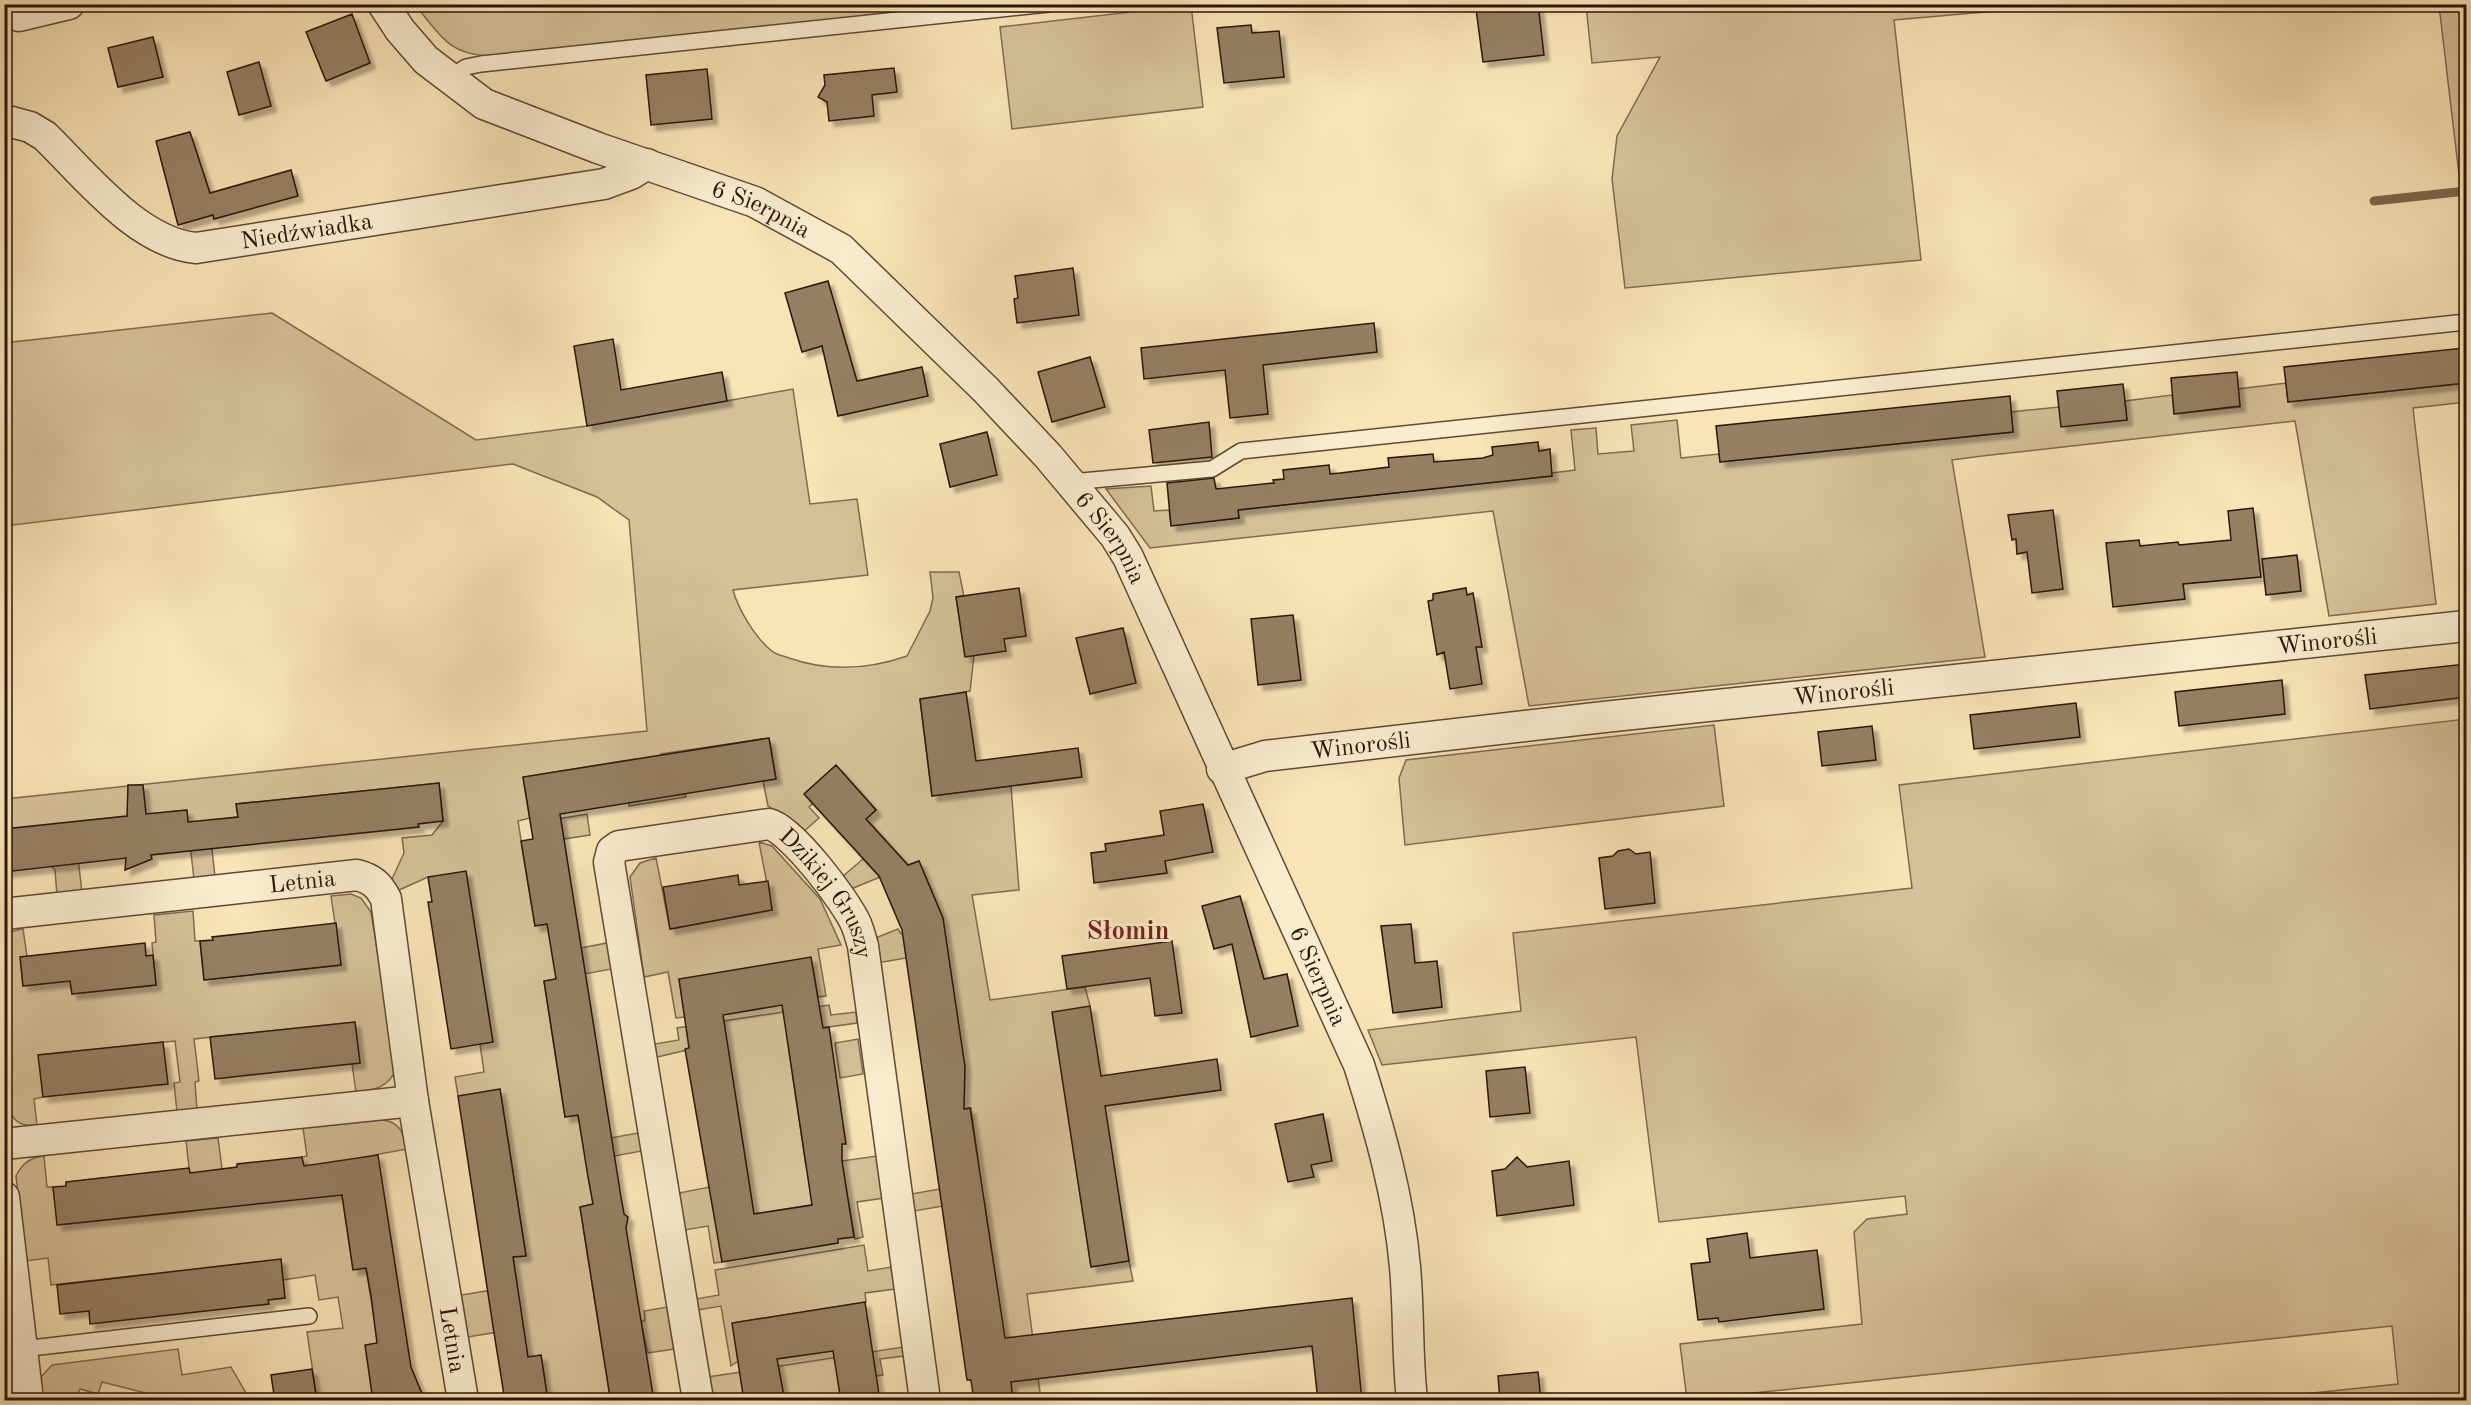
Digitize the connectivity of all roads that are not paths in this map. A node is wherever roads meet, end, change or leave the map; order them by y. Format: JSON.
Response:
{"nodes":[{"id":1,"x":69,"y":4,"type":"edge"},
{"id":2,"x":383,"y":4,"type":"edge"},
{"id":3,"x":1048,"y":4,"type":"edge"},
{"id":4,"x":19,"y":16,"type":"dead end"},
{"id":5,"x":449,"y":78,"type":"junction"},
{"id":6,"x":4,"y":120,"type":"edge"},
{"id":7,"x":647,"y":164,"type":"junction"},
{"id":8,"x":2466,"y":322,"type":"edge"},
{"id":9,"x":1071,"y":483,"type":"junction"},
{"id":10,"x":2466,"y":626,"type":"edge"},
{"id":11,"x":1222,"y":769,"type":"junction"},
{"id":12,"x":4,"y":914,"type":"edge"},
{"id":13,"x":413,"y":1101,"type":"junction"},
{"id":14,"x":4,"y":1144,"type":"edge"},
{"id":15,"x":4,"y":1197,"type":"edge"},
{"id":16,"x":309,"y":1316,"type":"dead end"},
{"id":17,"x":22,"y":1349,"type":"junction"},
{"id":18,"x":28,"y":1401,"type":"edge"},
{"id":19,"x":463,"y":1401,"type":"edge"},
{"id":20,"x":698,"y":1401,"type":"edge"},
{"id":21,"x":925,"y":1401,"type":"edge"},
{"id":22,"x":1412,"y":1401,"type":"edge"}],
"edges":[{"from":1,"to":4,"type":"street"},
{"from":2,"to":5,"type":"street","name":"6 Sierpnia"},
{"from":3,"to":5,"type":"lane"},
{"from":5,"to":7,"type":"street","name":"6 Sierpnia"},
{"from":6,"to":7,"type":"street","name":"Niedźwiadka"},
{"from":7,"to":9,"type":"street","name":"6 Sierpnia"},
{"from":8,"to":9,"type":"lane"},
{"from":9,"to":11,"type":"street","name":"6 Sierpnia"},
{"from":10,"to":11,"type":"street","name":"Winorośli"},
{"from":11,"to":22,"type":"street","name":"6 Sierpnia"},
{"from":12,"to":13,"type":"street","name":"Letnia"},
{"from":13,"to":14,"type":"street"},
{"from":13,"to":19,"type":"street","name":"Letnia"},
{"from":15,"to":17,"type":"street"},
{"from":16,"to":17,"type":"lane"},
{"from":17,"to":18,"type":"street"},
{"from":20,"to":21,"type":"street","name":"Dzikiej Gruszy"}]}
